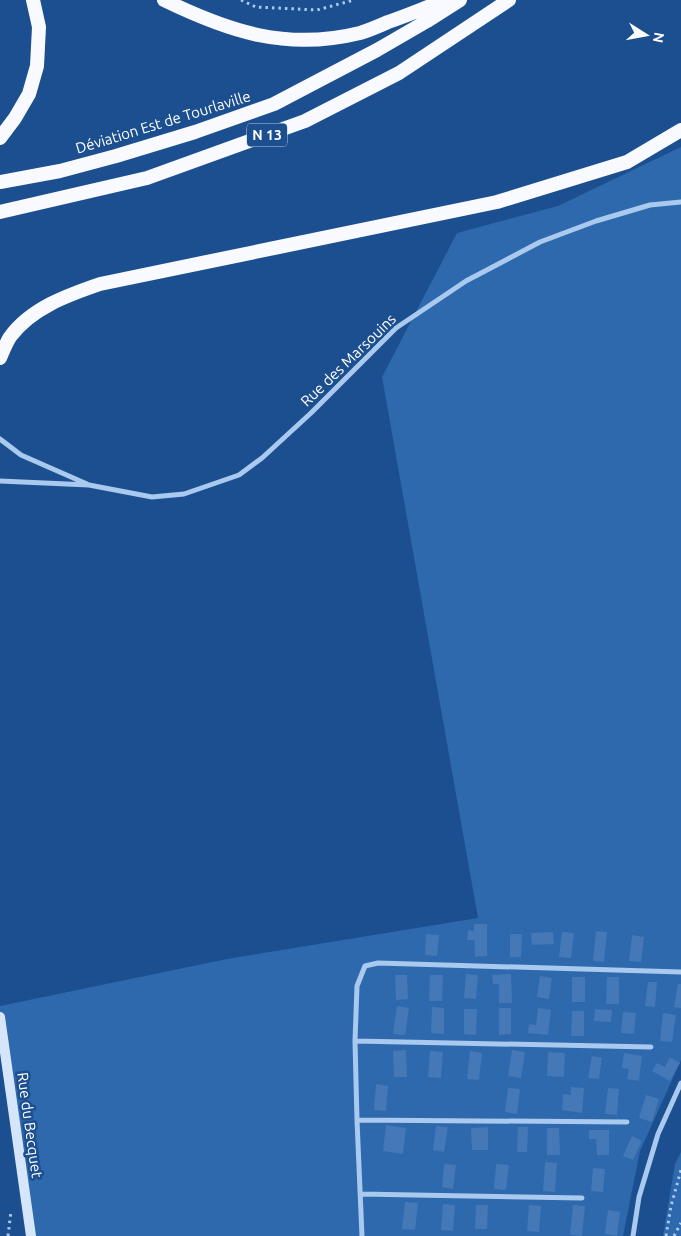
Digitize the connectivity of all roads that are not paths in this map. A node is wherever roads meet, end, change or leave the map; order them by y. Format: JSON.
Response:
{"nodes":[{"id":1,"x":33,"y":0,"type":"edge"},
{"id":2,"x":164,"y":0,"type":"edge"},
{"id":3,"x":446,"y":0,"type":"edge"},
{"id":4,"x":460,"y":0,"type":"edge"},
{"id":5,"x":509,"y":0,"type":"edge"},
{"id":6,"x":681,"y":130,"type":"edge"},
{"id":7,"x":0,"y":138,"type":"edge"},
{"id":8,"x":0,"y":182,"type":"edge"},
{"id":9,"x":681,"y":202,"type":"edge"},
{"id":10,"x":0,"y":212,"type":"edge"},
{"id":11,"x":0,"y":358,"type":"edge"},
{"id":12,"x":0,"y":439,"type":"edge"},
{"id":13,"x":0,"y":481,"type":"edge"},
{"id":14,"x":90,"y":485,"type":"junction"},
{"id":15,"x":681,"y":972,"type":"edge"},
{"id":16,"x":0,"y":1017,"type":"edge"},
{"id":17,"x":356,"y":1041,"type":"junction"},
{"id":18,"x":651,"y":1047,"type":"dead end"},
{"id":19,"x":681,"y":1083,"type":"edge"},
{"id":20,"x":357,"y":1120,"type":"junction"},
{"id":21,"x":627,"y":1122,"type":"dead end"},
{"id":22,"x":360,"y":1194,"type":"junction"},
{"id":23,"x":582,"y":1198,"type":"dead end"},
{"id":24,"x":31,"y":1236,"type":"edge"},
{"id":25,"x":362,"y":1236,"type":"edge"},
{"id":26,"x":633,"y":1236,"type":"edge"}],
"edges":[{"from":1,"to":7,"type":"highway"},
{"from":2,"to":3,"type":"highway"},
{"from":4,"to":8,"type":"highway","name":"Déviation Est de Tourlaville","number":"N 13"},
{"from":5,"to":10,"type":"highway","number":"N 13"},
{"from":6,"to":11,"type":"highway"},
{"from":9,"to":14,"type":"street","name":"Rue des Marsouins"},
{"from":12,"to":14,"type":"street","name":"Rue des Marsouins"},
{"from":13,"to":14,"type":"street","name":"Rue des Marsouins"},
{"from":15,"to":17,"type":"street"},
{"from":16,"to":24,"type":"main road","name":"Rue du Becquet"},
{"from":17,"to":18,"type":"street"},
{"from":17,"to":20,"type":"street"},
{"from":19,"to":26,"type":"street"},
{"from":20,"to":21,"type":"street"},
{"from":20,"to":22,"type":"street"},
{"from":22,"to":23,"type":"street"},
{"from":22,"to":25,"type":"street"}]}
